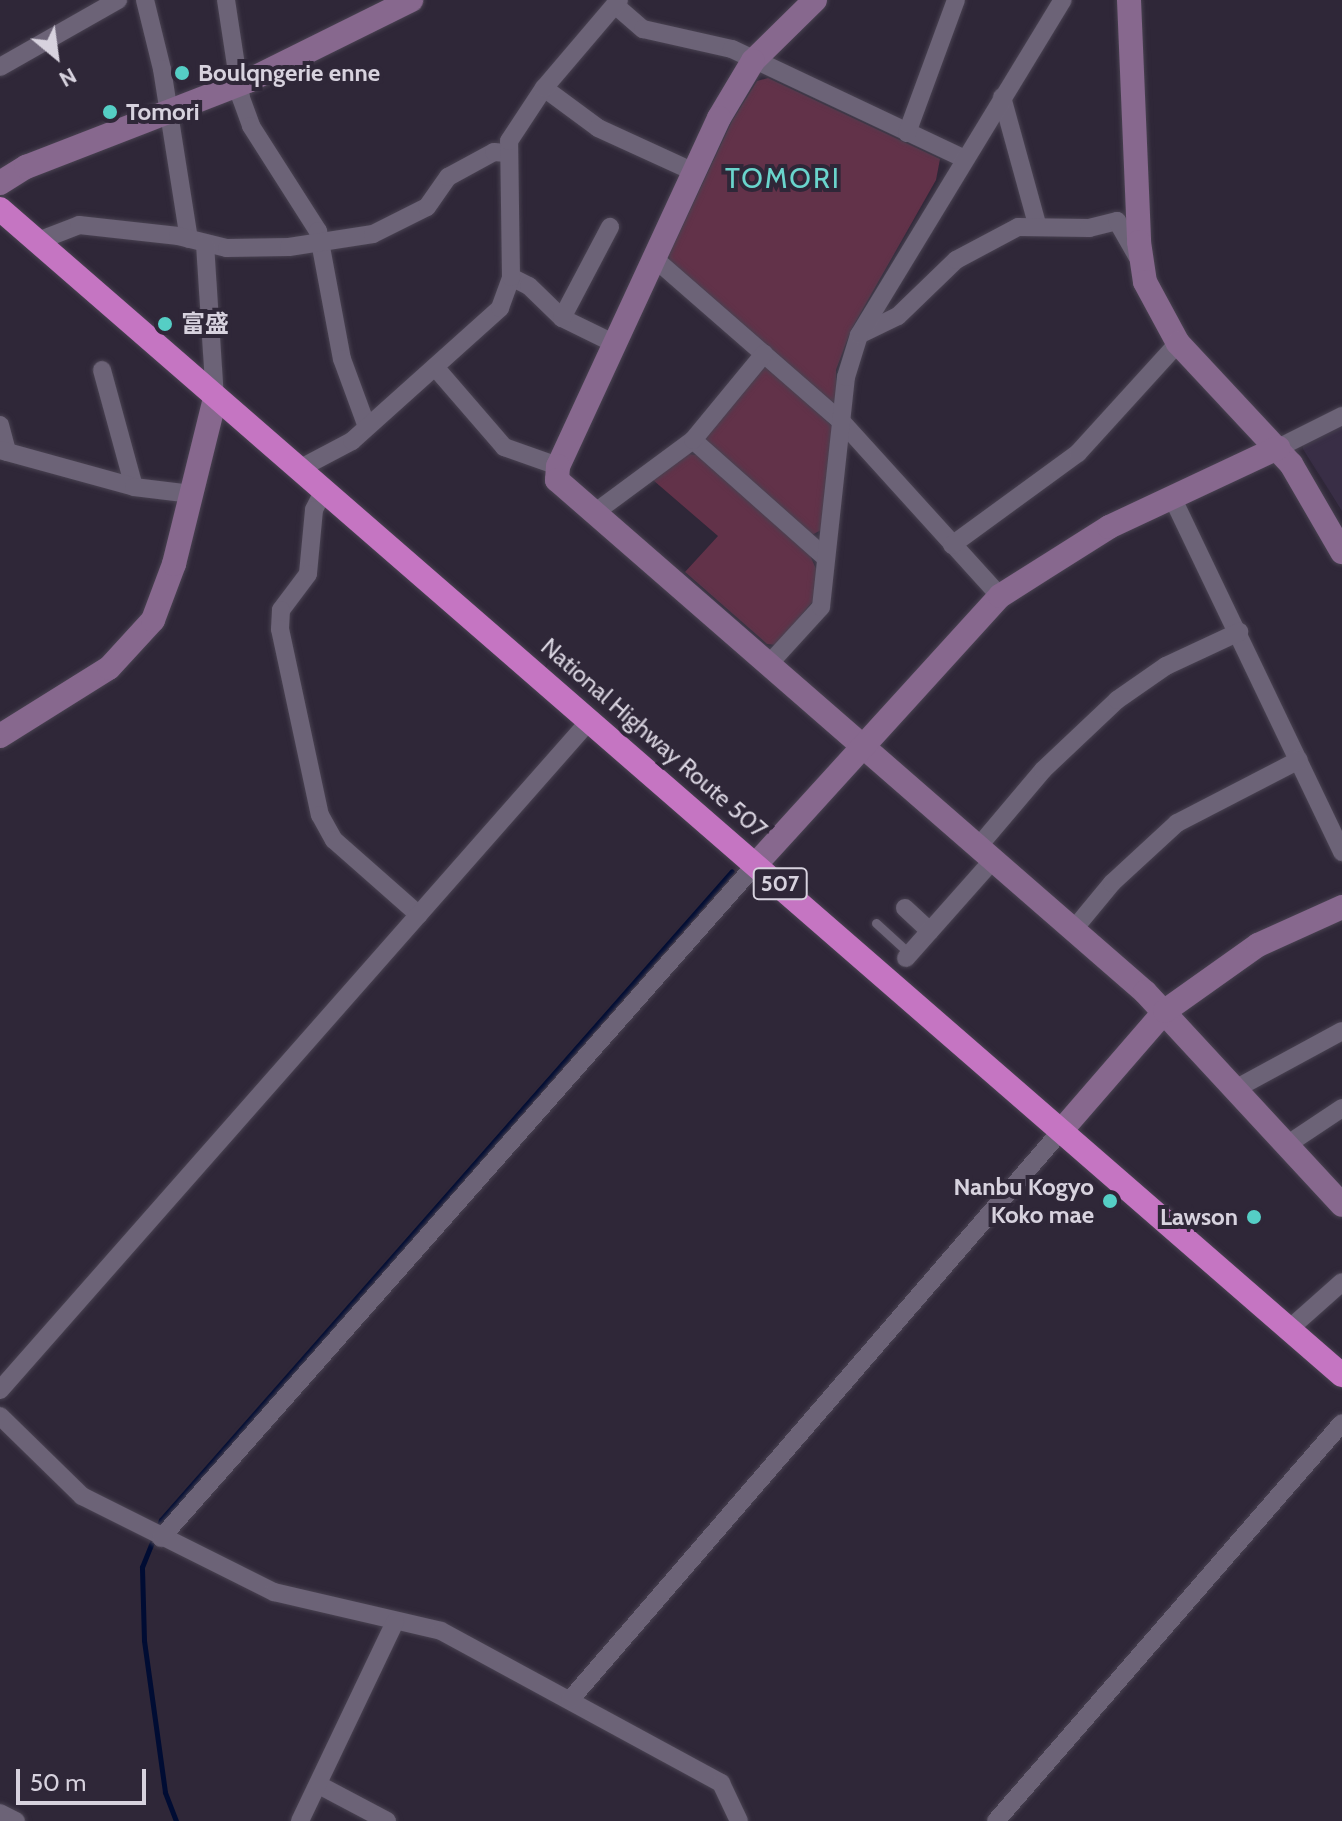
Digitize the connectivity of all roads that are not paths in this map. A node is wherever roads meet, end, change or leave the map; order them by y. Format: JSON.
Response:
{"nodes":[{"id":1,"x":118,"y":0,"type":"edge"},
{"id":2,"x":145,"y":0,"type":"edge"},
{"id":3,"x":411,"y":0,"type":"edge"},
{"id":4,"x":815,"y":0,"type":"edge"},
{"id":5,"x":956,"y":0,"type":"edge"},
{"id":6,"x":1063,"y":0,"type":"edge"},
{"id":7,"x":1129,"y":0,"type":"edge"},
{"id":8,"x":231,"y":2,"type":"edge"},
{"id":9,"x":617,"y":3,"type":"edge"},
{"id":10,"x":753,"y":61,"type":"junction"},
{"id":11,"x":0,"y":67,"type":"edge"},
{"id":12,"x":238,"y":86,"type":"junction"},
{"id":13,"x":544,"y":88,"type":"junction"},
{"id":14,"x":1002,"y":97,"type":"junction"},
{"id":15,"x":169,"y":111,"type":"junction"},
{"id":16,"x":907,"y":133,"type":"junction"},
{"id":17,"x":506,"y":153,"type":"junction"},
{"id":18,"x":963,"y":158,"type":"junction"},
{"id":19,"x":692,"y":171,"type":"junction"},
{"id":20,"x":0,"y":183,"type":"edge"},
{"id":21,"x":0,"y":209,"type":"edge"},
{"id":22,"x":1037,"y":224,"type":"junction"},
{"id":23,"x":610,"y":227,"type":"dead end"},
{"id":24,"x":38,"y":241,"type":"junction"},
{"id":25,"x":197,"y":242,"type":"junction"},
{"id":26,"x":322,"y":243,"type":"junction"},
{"id":27,"x":655,"y":259,"type":"junction"},
{"id":28,"x":1141,"y":262,"type":"junction"},
{"id":29,"x":511,"y":277,"type":"junction"},
{"id":30,"x":562,"y":318,"type":"junction"},
{"id":31,"x":859,"y":335,"type":"junction"},
{"id":32,"x":1178,"y":343,"type":"junction"},
{"id":33,"x":615,"y":344,"type":"junction"},
{"id":34,"x":764,"y":354,"type":"junction"},
{"id":35,"x":435,"y":367,"type":"junction"},
{"id":36,"x":102,"y":370,"type":"dead end"},
{"id":37,"x":215,"y":398,"type":"junction"},
{"id":38,"x":1342,"y":416,"type":"edge"},
{"id":39,"x":843,"y":423,"type":"junction"},
{"id":40,"x":0,"y":425,"type":"edge"},
{"id":41,"x":367,"y":427,"type":"junction"},
{"id":42,"x":693,"y":440,"type":"junction"},
{"id":43,"x":1278,"y":448,"type":"junction"},
{"id":44,"x":4,"y":451,"type":"edge"},
{"id":45,"x":558,"y":466,"type":"junction"},
{"id":46,"x":299,"y":469,"type":"junction"},
{"id":47,"x":134,"y":487,"type":"junction"},
{"id":48,"x":324,"y":490,"type":"junction"},
{"id":49,"x":192,"y":494,"type":"junction"},
{"id":50,"x":1172,"y":497,"type":"junction"},
{"id":51,"x":597,"y":511,"type":"junction"},
{"id":52,"x":952,"y":545,"type":"junction"},
{"id":53,"x":1342,"y":552,"type":"edge"},
{"id":54,"x":826,"y":558,"type":"junction"},
{"id":55,"x":1000,"y":596,"type":"junction"},
{"id":56,"x":1239,"y":632,"type":"junction"},
{"id":57,"x":769,"y":664,"type":"junction"},
{"id":58,"x":590,"y":720,"type":"junction"},
{"id":59,"x":0,"y":736,"type":"edge"},
{"id":60,"x":865,"y":747,"type":"junction"},
{"id":61,"x":1299,"y":760,"type":"junction"},
{"id":62,"x":1342,"y":852,"type":"edge"},
{"id":63,"x":985,"y":853,"type":"junction"},
{"id":64,"x":757,"y":863,"type":"junction"},
{"id":65,"x":1342,"y":907,"type":"edge"},
{"id":66,"x":905,"y":908,"type":"dead end"},
{"id":67,"x":419,"y":915,"type":"junction"},
{"id":68,"x":876,"y":923,"type":"dead end"},
{"id":69,"x":1074,"y":929,"type":"junction"},
{"id":70,"x":930,"y":931,"type":"junction"},
{"id":71,"x":908,"y":956,"type":"joint"},
{"id":72,"x":1165,"y":1011,"type":"junction"},
{"id":73,"x":1342,"y":1031,"type":"edge"},
{"id":74,"x":1237,"y":1088,"type":"junction"},
{"id":75,"x":1342,"y":1108,"type":"edge"},
{"id":76,"x":1061,"y":1131,"type":"junction"},
{"id":77,"x":1288,"y":1144,"type":"junction"},
{"id":78,"x":1338,"y":1194,"type":"edge"},
{"id":79,"x":1342,"y":1282,"type":"edge"},
{"id":80,"x":1288,"y":1330,"type":"junction"},
{"id":81,"x":1342,"y":1375,"type":"edge"},
{"id":82,"x":0,"y":1390,"type":"edge"},
{"id":83,"x":0,"y":1416,"type":"edge"},
{"id":84,"x":1342,"y":1423,"type":"edge"},
{"id":85,"x":161,"y":1538,"type":"junction"},
{"id":86,"x":395,"y":1622,"type":"junction"},
{"id":87,"x":570,"y":1700,"type":"junction"},
{"id":88,"x":319,"y":1785,"type":"junction"},
{"id":89,"x":0,"y":1813,"type":"edge"},
{"id":90,"x":16,"y":1821,"type":"edge"},
{"id":91,"x":300,"y":1821,"type":"edge"},
{"id":92,"x":387,"y":1821,"type":"edge"},
{"id":93,"x":739,"y":1821,"type":"edge"},
{"id":94,"x":996,"y":1821,"type":"edge"}],
"edges":[{"from":1,"to":11,"type":"street"},
{"from":2,"to":15,"type":"street"},
{"from":3,"to":12,"type":"street"},
{"from":4,"to":10,"type":"street"},
{"from":5,"to":16,"type":"street"},
{"from":6,"to":14,"type":"street"},
{"from":7,"to":28,"type":"street"},
{"from":8,"to":12,"type":"street"},
{"from":9,"to":10,"type":"street"},
{"from":9,"to":13,"type":"street"},
{"from":10,"to":16,"type":"street"},
{"from":10,"to":19,"type":"street"},
{"from":12,"to":15,"type":"street"},
{"from":12,"to":26,"type":"street"},
{"from":13,"to":17,"type":"street"},
{"from":13,"to":19,"type":"street"},
{"from":14,"to":18,"type":"street"},
{"from":14,"to":22,"type":"street"},
{"from":15,"to":20,"type":"street"},
{"from":15,"to":25,"type":"street"},
{"from":16,"to":18,"type":"street"},
{"from":17,"to":26,"type":"street"},
{"from":17,"to":29,"type":"street"},
{"from":18,"to":31,"type":"street"},
{"from":19,"to":27,"type":"street"},
{"from":21,"to":24,"type":"highway","name":"National Highway Route 507","number":"507"},
{"from":22,"to":28,"type":"street"},
{"from":22,"to":31,"type":"street"},
{"from":23,"to":30,"type":"street"},
{"from":24,"to":25,"type":"street"},
{"from":24,"to":37,"type":"highway","name":"National Highway Route 507","number":"507"},
{"from":25,"to":26,"type":"street"},
{"from":25,"to":37,"type":"street"},
{"from":26,"to":41,"type":"street"},
{"from":27,"to":33,"type":"street"},
{"from":27,"to":34,"type":"street"},
{"from":28,"to":32,"type":"street"},
{"from":29,"to":30,"type":"street"},
{"from":29,"to":35,"type":"street"},
{"from":30,"to":33,"type":"street"},
{"from":31,"to":39,"type":"street"},
{"from":32,"to":43,"type":"street"},
{"from":32,"to":52,"type":"street"},
{"from":33,"to":45,"type":"street"},
{"from":34,"to":39,"type":"street"},
{"from":34,"to":42,"type":"street"},
{"from":35,"to":41,"type":"street"},
{"from":35,"to":45,"type":"street"},
{"from":36,"to":47,"type":"street"},
{"from":37,"to":46,"type":"highway","name":"National Highway Route 507","number":"507"},
{"from":37,"to":49,"type":"street"},
{"from":38,"to":43,"type":"street"},
{"from":39,"to":52,"type":"street"},
{"from":39,"to":54,"type":"street"},
{"from":40,"to":44,"type":"street"},
{"from":41,"to":46,"type":"street"},
{"from":42,"to":51,"type":"street"},
{"from":42,"to":54,"type":"street"},
{"from":43,"to":50,"type":"street"},
{"from":43,"to":53,"type":"street"},
{"from":44,"to":47,"type":"street"},
{"from":45,"to":51,"type":"street"},
{"from":46,"to":48,"type":"highway","name":"National Highway Route 507","number":"507"},
{"from":47,"to":49,"type":"street"},
{"from":48,"to":58,"type":"highway","name":"National Highway Route 507","number":"507"},
{"from":48,"to":67,"type":"street"},
{"from":49,"to":59,"type":"street"},
{"from":50,"to":55,"type":"street"},
{"from":50,"to":56,"type":"street"},
{"from":51,"to":57,"type":"street"},
{"from":52,"to":55,"type":"street"},
{"from":54,"to":57,"type":"street"},
{"from":55,"to":60,"type":"street"},
{"from":56,"to":61,"type":"street"},
{"from":56,"to":63,"type":"street"},
{"from":57,"to":60,"type":"street"},
{"from":58,"to":64,"type":"highway","name":"National Highway Route 507","number":"507"},
{"from":58,"to":67,"type":"street"},
{"from":60,"to":63,"type":"street"},
{"from":60,"to":64,"type":"street"},
{"from":61,"to":62,"type":"street"},
{"from":61,"to":69,"type":"street"},
{"from":63,"to":69,"type":"street"},
{"from":63,"to":70,"type":"street"},
{"from":64,"to":76,"type":"highway","name":"National Highway Route 507","number":"507"},
{"from":64,"to":85,"type":"street"},
{"from":65,"to":72,"type":"street"},
{"from":66,"to":70,"type":"street"},
{"from":67,"to":82,"type":"street"},
{"from":68,"to":71,"type":"lane"},
{"from":69,"to":72,"type":"street"},
{"from":70,"to":71,"type":"street"},
{"from":72,"to":74,"type":"street"},
{"from":72,"to":76,"type":"street"},
{"from":73,"to":74,"type":"street"},
{"from":74,"to":77,"type":"street"},
{"from":75,"to":77,"type":"street"},
{"from":76,"to":80,"type":"highway","name":"National Highway Route 507","number":"507"},
{"from":76,"to":87,"type":"street"},
{"from":77,"to":78,"type":"street"},
{"from":79,"to":80,"type":"street"},
{"from":80,"to":81,"type":"highway","name":"National Highway Route 507","number":"507"},
{"from":83,"to":85,"type":"street"},
{"from":84,"to":94,"type":"street"},
{"from":85,"to":86,"type":"street"},
{"from":86,"to":87,"type":"street"},
{"from":86,"to":88,"type":"street"},
{"from":87,"to":93,"type":"street"},
{"from":88,"to":91,"type":"street"},
{"from":88,"to":92,"type":"street"},
{"from":89,"to":90,"type":"street"}]}
